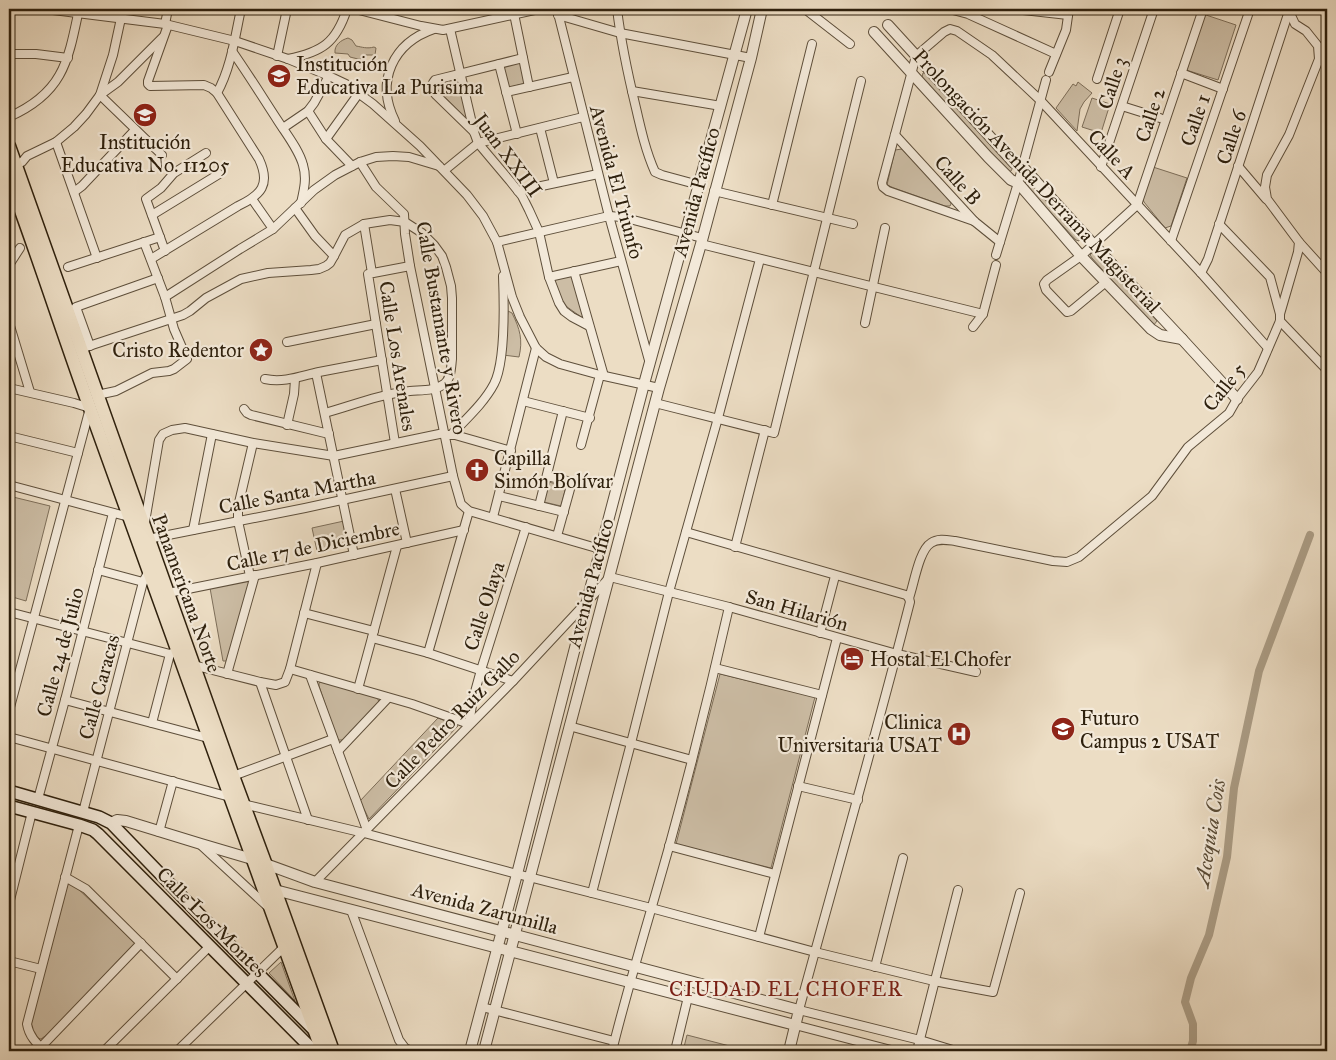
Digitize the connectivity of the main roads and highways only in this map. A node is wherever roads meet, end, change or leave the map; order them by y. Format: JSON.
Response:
{"nodes":[{"id":1,"x":11,"y":159,"type":"edge"},
{"id":2,"x":9,"y":178,"type":"edge"},
{"id":3,"x":11,"y":192,"type":"edge"},
{"id":4,"x":9,"y":791,"type":"edge"},
{"id":5,"x":9,"y":806,"type":"edge"},
{"id":6,"x":314,"y":1030,"type":"junction"},
{"id":7,"x":314,"y":1051,"type":"edge"},
{"id":8,"x":322,"y":1051,"type":"edge"},
{"id":9,"x":333,"y":1051,"type":"edge"}],
"edges":[{"from":1,"to":9,"type":"highway","name":"Panamericana Norte"},
{"from":2,"to":3,"type":"highway","name":"Panamericana Norte"},
{"from":3,"to":6,"type":"highway","name":"Panamericana Norte"},
{"from":4,"to":6,"type":"main road","name":"Avenida Zarumilla"},
{"from":5,"to":7,"type":"main road","name":"Calle Los Montes"},
{"from":6,"to":8,"type":"highway","name":"Panamericana Norte"}]}
